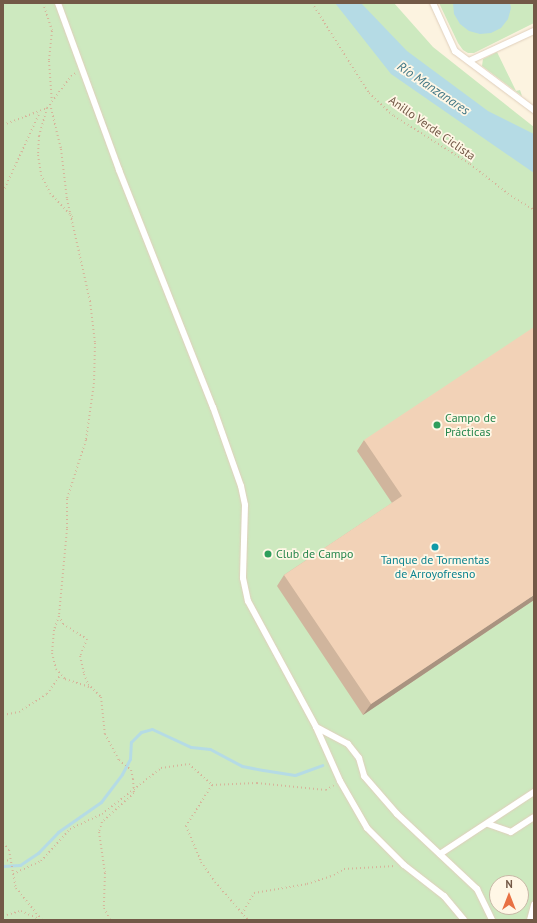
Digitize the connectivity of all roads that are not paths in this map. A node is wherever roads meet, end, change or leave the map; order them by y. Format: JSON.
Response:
{"nodes":[{"id":1,"x":58,"y":3,"type":"edge"},
{"id":2,"x":433,"y":3,"type":"edge"},
{"id":3,"x":534,"y":31,"type":"edge"},
{"id":4,"x":469,"y":61,"type":"junction"},
{"id":5,"x":534,"y":110,"type":"edge"},
{"id":6,"x":316,"y":727,"type":"junction"},
{"id":7,"x":534,"y":792,"type":"edge"},
{"id":8,"x":534,"y":817,"type":"edge"},
{"id":9,"x":488,"y":824,"type":"junction"},
{"id":10,"x":440,"y":854,"type":"junction"},
{"id":11,"x":534,"y":905,"type":"edge"},
{"id":12,"x":464,"y":920,"type":"edge"},
{"id":13,"x":492,"y":920,"type":"edge"},
{"id":14,"x":530,"y":920,"type":"edge"}],
"edges":[{"from":1,"to":6,"type":"lane"},
{"from":2,"to":4,"type":"lane"},
{"from":3,"to":4,"type":"lane"},
{"from":4,"to":5,"type":"lane"},
{"from":6,"to":10,"type":"lane"},
{"from":6,"to":12,"type":"lane"},
{"from":7,"to":9,"type":"lane"},
{"from":8,"to":9,"type":"lane"},
{"from":9,"to":10,"type":"lane"},
{"from":10,"to":13,"type":"lane"},
{"from":11,"to":14,"type":"lane"}]}
